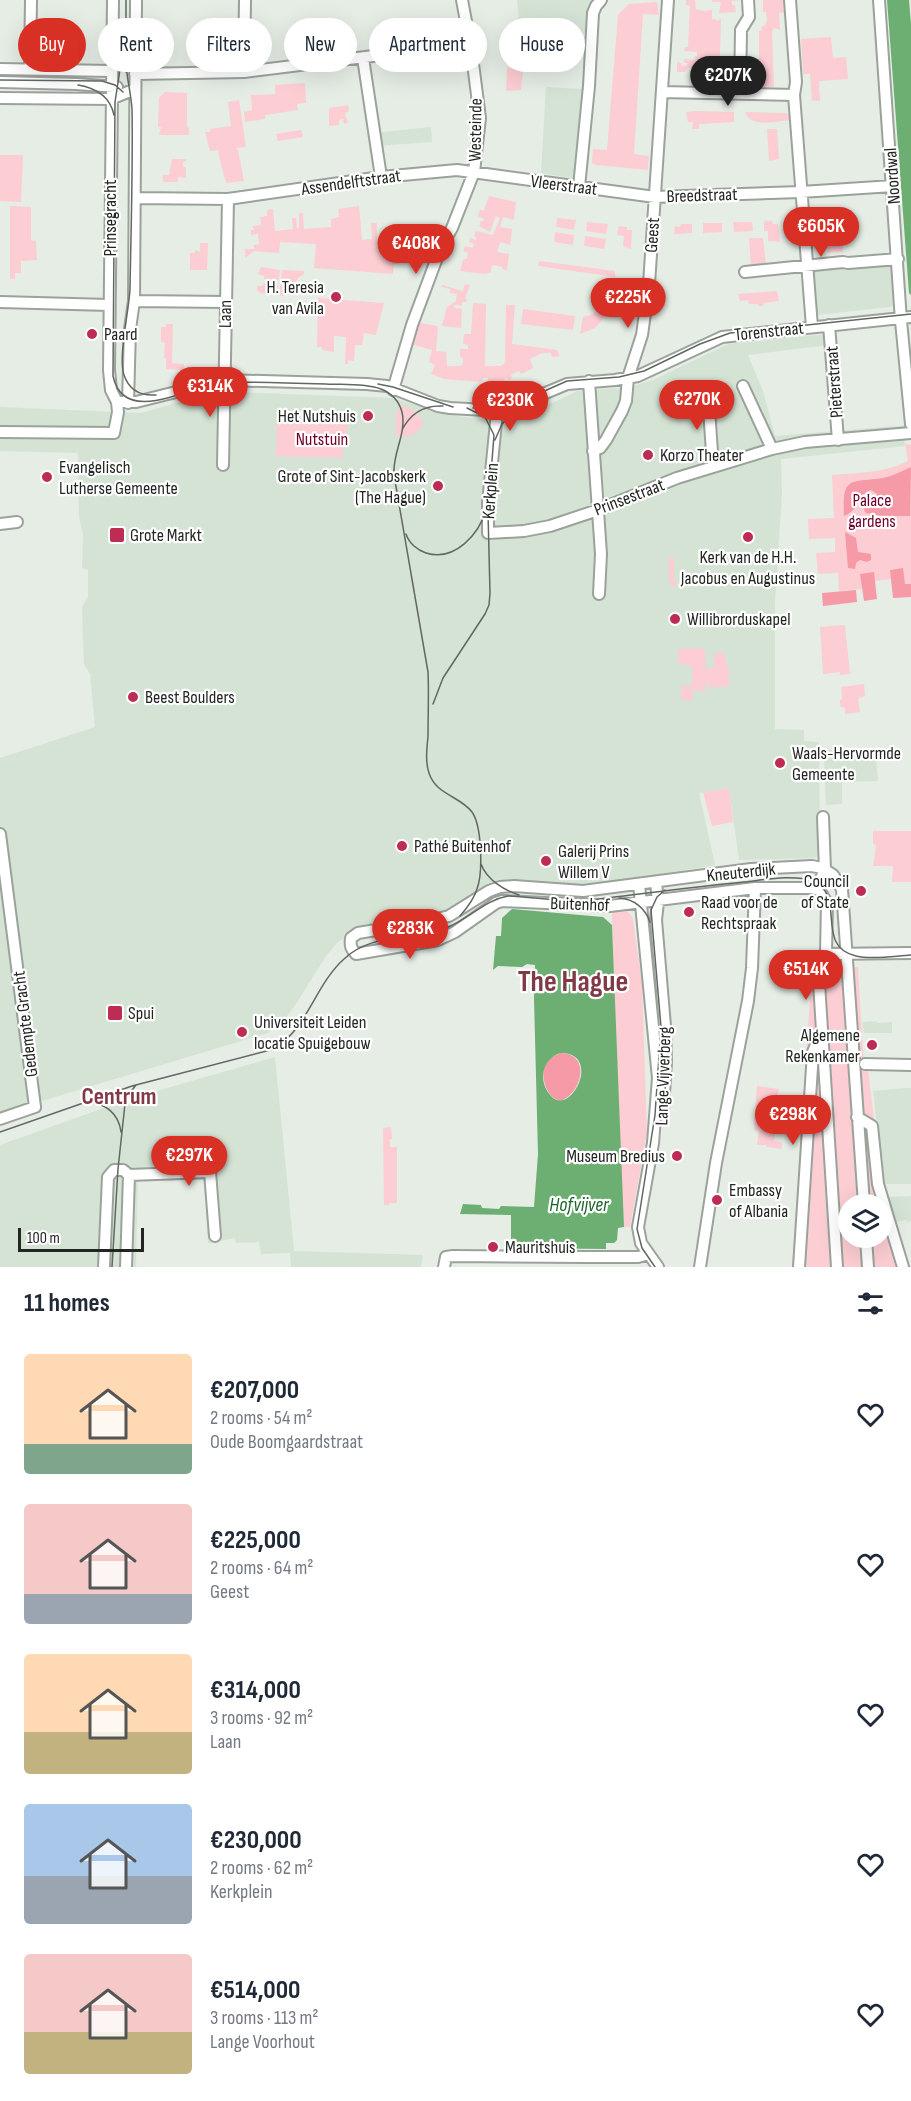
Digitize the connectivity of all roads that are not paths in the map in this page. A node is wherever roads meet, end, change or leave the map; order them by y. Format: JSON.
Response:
{"nodes":[{"id":1,"x":31,"y":0,"type":"edge"},
{"id":2,"x":113,"y":0,"type":"edge"},
{"id":3,"x":136,"y":0,"type":"edge"},
{"id":4,"x":245,"y":0,"type":"edge"},
{"id":5,"x":462,"y":0,"type":"edge"},
{"id":6,"x":601,"y":0,"type":"edge"},
{"id":7,"x":668,"y":0,"type":"edge"},
{"id":8,"x":748,"y":0,"type":"edge"},
{"id":9,"x":790,"y":0,"type":"edge"},
{"id":10,"x":879,"y":0,"type":"edge"},
{"id":11,"x":31,"y":18,"type":"edge"},
{"id":12,"x":113,"y":18,"type":"edge"},
{"id":13,"x":245,"y":18,"type":"edge"},
{"id":14,"x":465,"y":18,"type":"edge"},
{"id":15,"x":369,"y":57,"type":"edge"},
{"id":16,"x":363,"y":58,"type":"junction"},
{"id":17,"x":0,"y":69,"type":"edge"},
{"id":18,"x":18,"y":69,"type":"edge"},
{"id":19,"x":272,"y":69,"type":"edge"},
{"id":20,"x":112,"y":72,"type":"edge"},
{"id":21,"x":244,"y":72,"type":"edge"},
{"id":22,"x":474,"y":72,"type":"edge"},
{"id":23,"x":135,"y":74,"type":"junction"},
{"id":24,"x":2,"y":82,"type":"edge"},
{"id":25,"x":111,"y":87,"type":"junction"},
{"id":26,"x":135,"y":89,"type":"junction"},
{"id":27,"x":662,"y":92,"type":"junction"},
{"id":28,"x":740,"y":93,"type":"junction"},
{"id":29,"x":794,"y":95,"type":"junction"},
{"id":30,"x":0,"y":98,"type":"edge"},
{"id":31,"x":26,"y":98,"type":"junction"},
{"id":32,"x":111,"y":99,"type":"junction"},
{"id":33,"x":474,"y":172,"type":"junction"},
{"id":34,"x":381,"y":177,"type":"junction"},
{"id":35,"x":893,"y":186,"type":"junction"},
{"id":36,"x":579,"y":187,"type":"junction"},
{"id":37,"x":801,"y":192,"type":"junction"},
{"id":38,"x":655,"y":197,"type":"junction"},
{"id":39,"x":138,"y":198,"type":"junction"},
{"id":40,"x":228,"y":200,"type":"junction"},
{"id":41,"x":898,"y":259,"type":"junction"},
{"id":42,"x":807,"y":264,"type":"junction"},
{"id":43,"x":745,"y":272,"type":"dead end"},
{"id":44,"x":134,"y":301,"type":"junction"},
{"id":45,"x":0,"y":302,"type":"edge"},
{"id":46,"x":226,"y":302,"type":"junction"},
{"id":47,"x":107,"y":305,"type":"junction"},
{"id":48,"x":906,"y":317,"type":"edge"},
{"id":49,"x":812,"y":327,"type":"junction"},
{"id":50,"x":830,"y":329,"type":"junction"},
{"id":51,"x":628,"y":378,"type":"junction"},
{"id":52,"x":224,"y":380,"type":"junction"},
{"id":53,"x":589,"y":381,"type":"junction"},
{"id":54,"x":742,"y":386,"type":"dead end"},
{"id":55,"x":393,"y":390,"type":"junction"},
{"id":56,"x":708,"y":394,"type":"dead end"},
{"id":57,"x":122,"y":402,"type":"junction"},
{"id":58,"x":497,"y":412,"type":"junction"},
{"id":59,"x":911,"y":424,"type":"edge"},
{"id":60,"x":0,"y":432,"type":"edge"},
{"id":61,"x":911,"y":433,"type":"edge"},
{"id":62,"x":838,"y":440,"type":"junction"},
{"id":63,"x":772,"y":449,"type":"junction"},
{"id":64,"x":593,"y":451,"type":"junction"},
{"id":65,"x":223,"y":465,"type":"dead end"},
{"id":66,"x":713,"y":467,"type":"junction"},
{"id":67,"x":598,"y":510,"type":"junction"},
{"id":68,"x":17,"y":522,"type":"dead end"},
{"id":69,"x":0,"y":524,"type":"edge"},
{"id":70,"x":488,"y":534,"type":"joint"},
{"id":71,"x":599,"y":594,"type":"dead end"},
{"id":72,"x":823,"y":818,"type":"dead end"},
{"id":73,"x":0,"y":834,"type":"edge"},
{"id":74,"x":825,"y":870,"type":"junction"},
{"id":75,"x":656,"y":882,"type":"junction"},
{"id":76,"x":639,"y":884,"type":"junction"},
{"id":77,"x":500,"y":887,"type":"junction"},
{"id":78,"x":755,"y":888,"type":"junction"},
{"id":79,"x":816,"y":889,"type":"junction"},
{"id":80,"x":597,"y":890,"type":"junction"},
{"id":81,"x":658,"y":900,"type":"junction"},
{"id":82,"x":502,"y":901,"type":"junction"},
{"id":83,"x":640,"y":903,"type":"junction"},
{"id":84,"x":598,"y":906,"type":"junction"},
{"id":85,"x":449,"y":916,"type":"junction"},
{"id":86,"x":455,"y":932,"type":"junction"},
{"id":87,"x":911,"y":953,"type":"edge"},
{"id":88,"x":826,"y":954,"type":"junction"},
{"id":89,"x":846,"y":954,"type":"junction"},
{"id":90,"x":823,"y":1040,"type":"junction"},
{"id":91,"x":865,"y":1064,"type":"dead end"},
{"id":92,"x":911,"y":1065,"type":"edge"},
{"id":93,"x":857,"y":1117,"type":"junction"},
{"id":94,"x":0,"y":1119,"type":"edge"},
{"id":95,"x":129,"y":1175,"type":"junction"},
{"id":96,"x":863,"y":1194,"type":"edge"},
{"id":97,"x":214,"y":1236,"type":"dead end"},
{"id":98,"x":867,"y":1248,"type":"edge"},
{"id":99,"x":648,"y":1254,"type":"junction"},
{"id":100,"x":445,"y":1262,"type":"edge"},
{"id":101,"x":486,"y":1262,"type":"edge"},
{"id":102,"x":104,"y":1267,"type":"edge"},
{"id":103,"x":126,"y":1267,"type":"edge"},
{"id":104,"x":658,"y":1267,"type":"edge"},
{"id":105,"x":700,"y":1267,"type":"edge"},
{"id":106,"x":799,"y":1267,"type":"edge"},
{"id":107,"x":837,"y":1267,"type":"edge"},
{"id":108,"x":868,"y":1267,"type":"edge"},
{"id":109,"x":903,"y":1267,"type":"edge"}],
"edges":[{"from":1,"to":11,"type":"street"},
{"from":2,"to":12,"type":"street","name":"Prinsegracht"},
{"from":3,"to":23,"type":"street","name":"Prinsegracht"},
{"from":4,"to":13,"type":"street"},
{"from":5,"to":14,"type":"street","name":"Westeinde"},
{"from":6,"to":36,"type":"street"},
{"from":7,"to":27,"type":"street","name":"Geest"},
{"from":8,"to":28,"type":"street"},
{"from":9,"to":29,"type":"street"},
{"from":10,"to":35,"type":"street","name":"Noordwal"},
{"from":15,"to":16,"type":"street"},
{"from":16,"to":19,"type":"street"},
{"from":16,"to":34,"type":"street"},
{"from":17,"to":18,"type":"street"},
{"from":20,"to":25,"type":"street","name":"Prinsegracht"},
{"from":21,"to":23,"type":"street"},
{"from":22,"to":33,"type":"street","name":"Westeinde"},
{"from":23,"to":26,"type":"street","name":"Prinsegracht"},
{"from":24,"to":25,"type":"street"},
{"from":24,"to":31,"type":"street"},
{"from":25,"to":26,"type":"street"},
{"from":25,"to":32,"type":"street","name":"Prinsegracht"},
{"from":26,"to":32,"type":"street"},
{"from":26,"to":39,"type":"street","name":"Prinsegracht"},
{"from":27,"to":28,"type":"street"},
{"from":27,"to":38,"type":"street","name":"Geest"},
{"from":28,"to":29,"type":"street"},
{"from":29,"to":37,"type":"street"},
{"from":30,"to":31,"type":"street"},
{"from":31,"to":32,"type":"street"},
{"from":32,"to":47,"type":"street","name":"Prinsegracht"},
{"from":33,"to":34,"type":"street","name":"Assendelftstraat"},
{"from":33,"to":36,"type":"street","name":"Vleerstraat"},
{"from":33,"to":55,"type":"street","name":"Westeinde"},
{"from":34,"to":40,"type":"street","name":"Assendelftstraat"},
{"from":35,"to":37,"type":"street","name":"Breedstraat"},
{"from":35,"to":41,"type":"street","name":"Noordwal"},
{"from":36,"to":38,"type":"street","name":"Vleerstraat"},
{"from":37,"to":38,"type":"street","name":"Breedstraat"},
{"from":37,"to":42,"type":"street"},
{"from":38,"to":51,"type":"street","name":"Geest"},
{"from":39,"to":40,"type":"street","name":"Assendelftstraat"},
{"from":39,"to":44,"type":"street","name":"Prinsegracht"},
{"from":40,"to":46,"type":"street","name":"Laan"},
{"from":41,"to":42,"type":"street"},
{"from":41,"to":48,"type":"street","name":"Noordwal"},
{"from":42,"to":43,"type":"street"},
{"from":42,"to":49,"type":"street"},
{"from":44,"to":46,"type":"street"},
{"from":44,"to":57,"type":"street","name":"Prinsegracht"},
{"from":45,"to":47,"type":"street"},
{"from":46,"to":52,"type":"street","name":"Laan"},
{"from":47,"to":57,"type":"street","name":"Prinsegracht"},
{"from":48,"to":50,"type":"street","name":"Torenstraat"},
{"from":48,"to":59,"type":"street","name":"Noordwal"},
{"from":49,"to":50,"type":"street","name":"Torenstraat"},
{"from":49,"to":51,"type":"street","name":"Torenstraat"},
{"from":50,"to":62,"type":"street","name":"Pieterstraat"},
{"from":51,"to":53,"type":"street","name":"Torenstraat"},
{"from":51,"to":64,"type":"street","name":"Geest"},
{"from":52,"to":55,"type":"street","name":"Torenstraat"},
{"from":52,"to":57,"type":"street","name":"Torenstraat"},
{"from":52,"to":65,"type":"street","name":"Laan"},
{"from":53,"to":58,"type":"street","name":"Torenstraat"},
{"from":53,"to":64,"type":"street"},
{"from":54,"to":63,"type":"street"},
{"from":55,"to":58,"type":"street","name":"Torenstraat"},
{"from":56,"to":66,"type":"street"},
{"from":57,"to":60,"type":"street","name":"Prinsegracht"},
{"from":58,"to":70,"type":"street","name":"Kerkplein"},
{"from":61,"to":62,"type":"street","name":"Prinsestraat"},
{"from":62,"to":63,"type":"street","name":"Prinsestraat"},
{"from":63,"to":66,"type":"street","name":"Prinsestraat"},
{"from":64,"to":67,"type":"street"},
{"from":66,"to":67,"type":"street","name":"Prinsestraat"},
{"from":67,"to":70,"type":"street","name":"Prinsestraat"},
{"from":67,"to":71,"type":"street"},
{"from":68,"to":69,"type":"street"},
{"from":72,"to":74,"type":"street"},
{"from":73,"to":94,"type":"street","name":"Gedempte Gracht"},
{"from":74,"to":75,"type":"street","name":"Kneuterdijk"},
{"from":74,"to":79,"type":"street"},
{"from":74,"to":89,"type":"street"},
{"from":75,"to":76,"type":"street","name":"Buitenhof"},
{"from":75,"to":81,"type":"street","name":"Lange Vijverberg"},
{"from":76,"to":80,"type":"street","name":"Buitenhof"},
{"from":76,"to":83,"type":"street","name":"Lange Vijverberg"},
{"from":77,"to":80,"type":"street","name":"Buitenhof"},
{"from":77,"to":82,"type":"street"},
{"from":77,"to":85,"type":"street","name":"Buitenhof"},
{"from":78,"to":79,"type":"street","name":"Kneuterdijk"},
{"from":78,"to":81,"type":"street","name":"Kneuterdijk"},
{"from":78,"to":105,"type":"street"},
{"from":79,"to":88,"type":"street"},
{"from":80,"to":84,"type":"street"},
{"from":81,"to":83,"type":"street","name":"Buitenhof"},
{"from":81,"to":99,"type":"street","name":"Lange Vijverberg"},
{"from":82,"to":84,"type":"street","name":"Buitenhof"},
{"from":82,"to":86,"type":"street"},
{"from":83,"to":84,"type":"street","name":"Buitenhof"},
{"from":83,"to":99,"type":"street","name":"Lange Vijverberg"},
{"from":85,"to":86,"type":"street"},
{"from":85,"to":86,"type":"street","name":"Buitenhof"},
{"from":87,"to":89,"type":"street"},
{"from":88,"to":89,"type":"street"},
{"from":88,"to":90,"type":"street"},
{"from":89,"to":93,"type":"street"},
{"from":90,"to":106,"type":"street"},
{"from":90,"to":107,"type":"street"},
{"from":91,"to":92,"type":"street"},
{"from":93,"to":96,"type":"street"},
{"from":93,"to":109,"type":"street"},
{"from":95,"to":97,"type":"street"},
{"from":95,"to":102,"type":"street"},
{"from":95,"to":103,"type":"street"},
{"from":98,"to":108,"type":"street"},
{"from":99,"to":101,"type":"street"},
{"from":99,"to":104,"type":"street"},
{"from":100,"to":101,"type":"street"}]}
